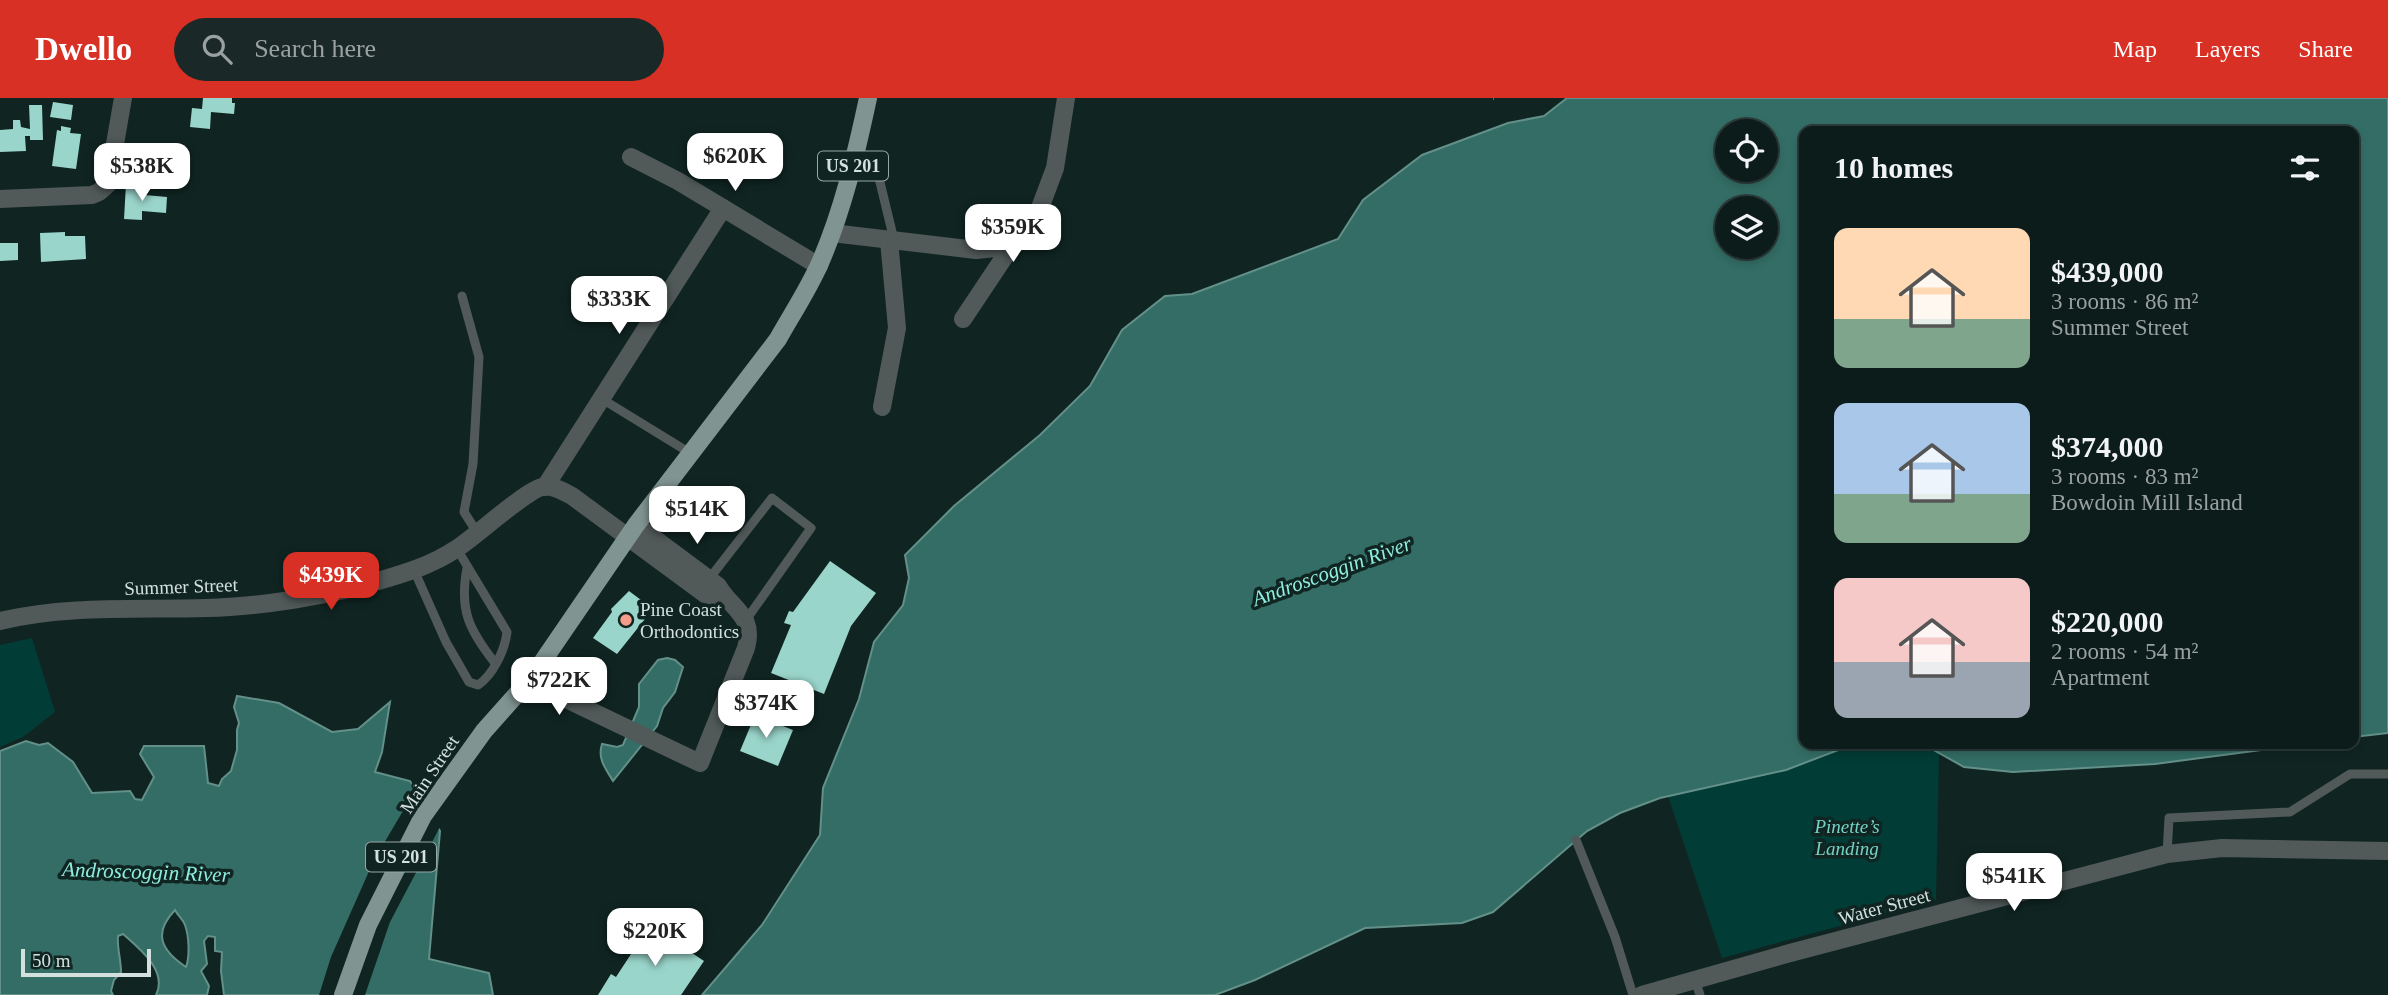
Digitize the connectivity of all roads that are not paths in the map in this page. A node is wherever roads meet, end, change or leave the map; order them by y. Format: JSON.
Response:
{"nodes":[{"id":1,"x":123,"y":98,"type":"edge"},
{"id":2,"x":868,"y":98,"type":"edge"},
{"id":3,"x":1066,"y":98,"type":"edge"},
{"id":4,"x":631,"y":157,"type":"dead end"},
{"id":5,"x":853,"y":165,"type":"junction"},
{"id":6,"x":0,"y":199,"type":"edge"},
{"id":7,"x":723,"y":208,"type":"junction"},
{"id":8,"x":832,"y":233,"type":"junction"},
{"id":9,"x":892,"y":240,"type":"junction"},
{"id":10,"x":1004,"y":247,"type":"junction"},
{"id":11,"x":819,"y":266,"type":"junction"},
{"id":12,"x":462,"y":296,"type":"dead end"},
{"id":13,"x":963,"y":318,"type":"dead end"},
{"id":14,"x":602,"y":399,"type":"junction"},
{"id":15,"x":882,"y":407,"type":"dead end"},
{"id":16,"x":690,"y":453,"type":"junction"},
{"id":17,"x":545,"y":487,"type":"junction"},
{"id":18,"x":632,"y":530,"type":"junction"},
{"id":19,"x":478,"y":534,"type":"junction"},
{"id":20,"x":457,"y":549,"type":"junction"},
{"id":21,"x":467,"y":568,"type":"junction"},
{"id":22,"x":414,"y":570,"type":"junction"},
{"id":23,"x":709,"y":579,"type":"junction"},
{"id":24,"x":725,"y":598,"type":"junction"},
{"id":25,"x":746,"y":620,"type":"junction"},
{"id":26,"x":0,"y":621,"type":"edge"},
{"id":27,"x":495,"y":663,"type":"junction"},
{"id":28,"x":532,"y":677,"type":"junction"},
{"id":29,"x":2388,"y":774,"type":"edge"},
{"id":30,"x":1576,"y":840,"type":"dead end"},
{"id":31,"x":2388,"y":851,"type":"edge"},
{"id":32,"x":2167,"y":855,"type":"junction"},
{"id":33,"x":1698,"y":988,"type":"edge"},
{"id":34,"x":343,"y":995,"type":"edge"},
{"id":35,"x":1633,"y":995,"type":"edge"},
{"id":36,"x":1643,"y":995,"type":"edge"}],
"edges":[{"from":1,"to":6,"type":"street"},
{"from":2,"to":5,"type":"main road","number":"US 201"},
{"from":3,"to":10,"type":"street"},
{"from":4,"to":7,"type":"street"},
{"from":5,"to":8,"type":"main road","number":"US 201"},
{"from":5,"to":9,"type":"lane"},
{"from":7,"to":11,"type":"street"},
{"from":7,"to":14,"type":"street","name":"Summer Street"},
{"from":8,"to":9,"type":"street"},
{"from":8,"to":11,"type":"main road","number":"US 201"},
{"from":9,"to":10,"type":"street"},
{"from":9,"to":15,"type":"street"},
{"from":10,"to":13,"type":"street"},
{"from":11,"to":16,"type":"main road","number":"US 201"},
{"from":12,"to":19,"type":"lane"},
{"from":14,"to":16,"type":"lane"},
{"from":14,"to":17,"type":"street","name":"Summer Street"},
{"from":16,"to":18,"type":"main road","number":"US 201"},
{"from":17,"to":18,"type":"street"},
{"from":17,"to":19,"type":"street","name":"Summer Street"},
{"from":18,"to":23,"type":"street"},
{"from":18,"to":24,"type":"street"},
{"from":18,"to":28,"type":"main road","number":"US 201"},
{"from":19,"to":20,"type":"street","name":"Summer Street"},
{"from":20,"to":21,"type":"lane"},
{"from":20,"to":22,"type":"street","name":"Summer Street"},
{"from":21,"to":27,"type":"lane"},
{"from":21,"to":27,"type":"lane"},
{"from":22,"to":26,"type":"street","name":"Summer Street"},
{"from":22,"to":27,"type":"lane"},
{"from":23,"to":24,"type":"street"},
{"from":23,"to":25,"type":"lane"},
{"from":24,"to":25,"type":"street"},
{"from":25,"to":28,"type":"street"},
{"from":28,"to":34,"type":"main road","name":"Main Street","number":"US 201"},
{"from":29,"to":32,"type":"lane"},
{"from":30,"to":35,"type":"lane"},
{"from":31,"to":32,"type":"street","name":"Water Street"},
{"from":32,"to":33,"type":"street","name":"Water Street"},
{"from":33,"to":36,"type":"street","name":"Water Street"}]}
